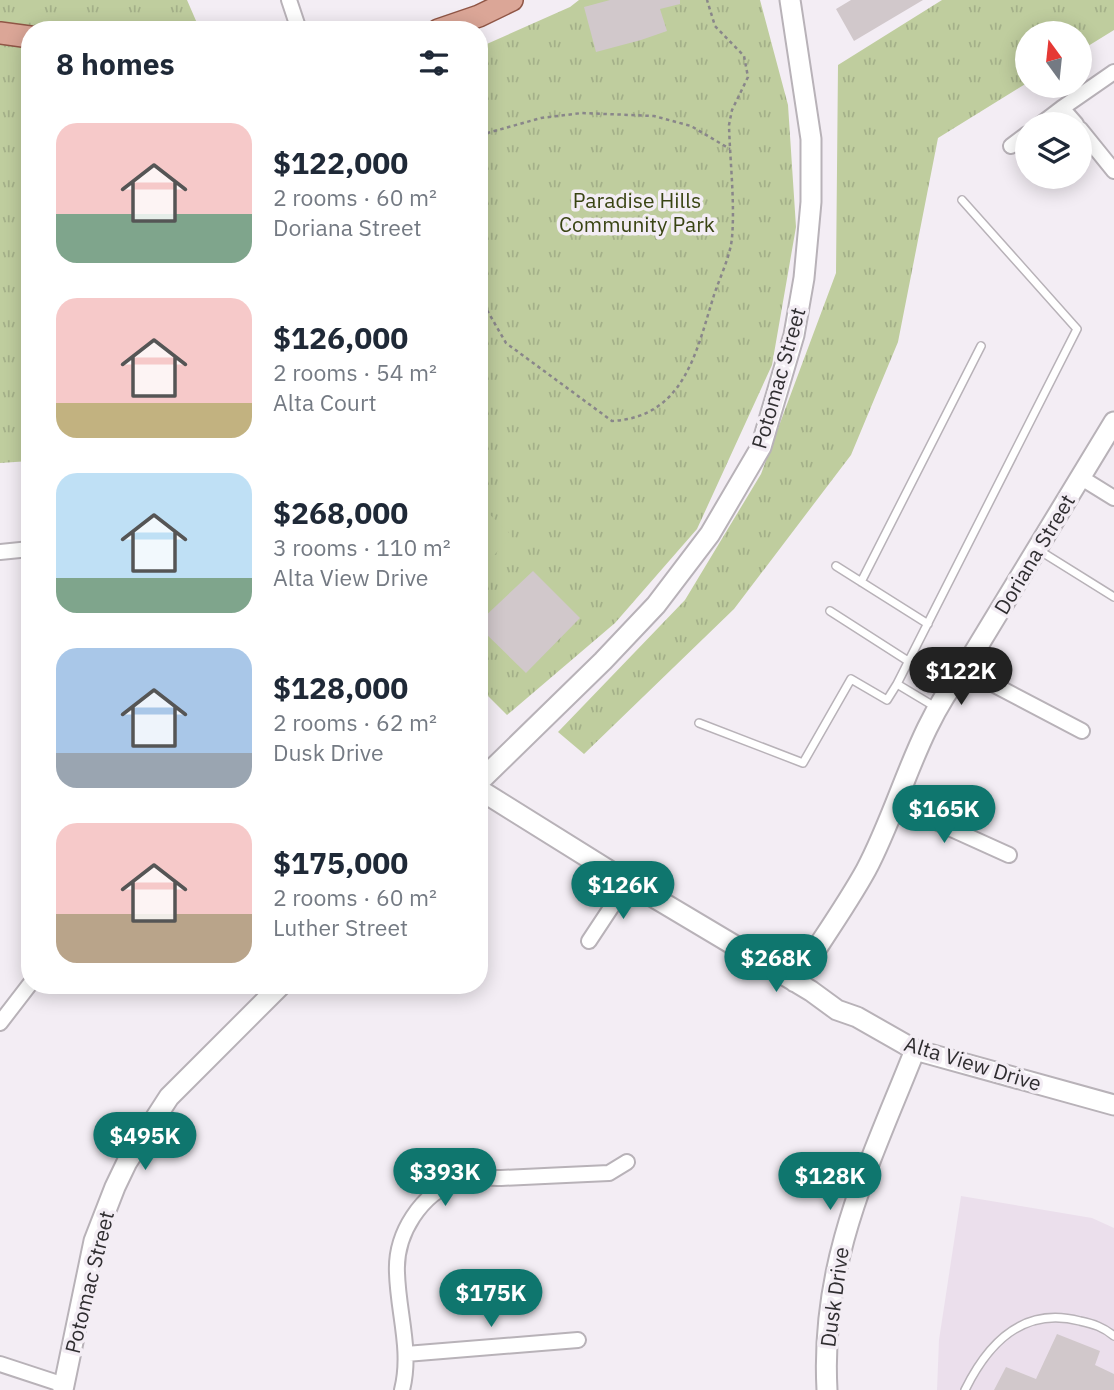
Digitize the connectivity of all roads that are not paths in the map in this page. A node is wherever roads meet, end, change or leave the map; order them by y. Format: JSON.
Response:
{"nodes":[{"id":1,"x":289,"y":0,"type":"edge"},
{"id":2,"x":512,"y":0,"type":"edge"},
{"id":3,"x":789,"y":0,"type":"edge"},
{"id":4,"x":296,"y":21,"type":"edge"},
{"id":5,"x":464,"y":21,"type":"edge"},
{"id":6,"x":0,"y":33,"type":"edge"},
{"id":7,"x":21,"y":36,"type":"edge"},
{"id":8,"x":1114,"y":72,"type":"edge"},
{"id":9,"x":1062,"y":108,"type":"junction"},
{"id":10,"x":1057,"y":112,"type":"edge"},
{"id":11,"x":1066,"y":112,"type":"edge"},
{"id":12,"x":1015,"y":143,"type":"edge"},
{"id":13,"x":1092,"y":144,"type":"edge"},
{"id":14,"x":1011,"y":146,"type":"dead end"},
{"id":15,"x":1114,"y":171,"type":"edge"},
{"id":16,"x":962,"y":200,"type":"dead end"},
{"id":17,"x":981,"y":346,"type":"dead end"},
{"id":18,"x":1114,"y":422,"type":"edge"},
{"id":19,"x":1080,"y":477,"type":"junction"},
{"id":20,"x":1114,"y":498,"type":"edge"},
{"id":21,"x":1037,"y":549,"type":"junction"},
{"id":22,"x":21,"y":551,"type":"edge"},
{"id":23,"x":0,"y":552,"type":"edge"},
{"id":24,"x":836,"y":566,"type":"dead end"},
{"id":25,"x":861,"y":582,"type":"junction"},
{"id":26,"x":1114,"y":597,"type":"edge"},
{"id":27,"x":830,"y":611,"type":"dead end"},
{"id":28,"x":928,"y":624,"type":"junction"},
{"id":29,"x":908,"y":661,"type":"junction"},
{"id":30,"x":964,"y":669,"type":"junction"},
{"id":31,"x":897,"y":684,"type":"junction"},
{"id":32,"x":938,"y":708,"type":"junction"},
{"id":33,"x":699,"y":723,"type":"dead end"},
{"id":34,"x":1082,"y":731,"type":"dead end"},
{"id":35,"x":488,"y":773,"type":"edge"},
{"id":36,"x":488,"y":795,"type":"edge"},
{"id":37,"x":894,"y":803,"type":"junction"},
{"id":38,"x":1009,"y":855,"type":"dead end"},
{"id":39,"x":628,"y":882,"type":"junction"},
{"id":40,"x":589,"y":941,"type":"dead end"},
{"id":41,"x":795,"y":982,"type":"junction"},
{"id":42,"x":22,"y":994,"type":"edge"},
{"id":43,"x":272,"y":994,"type":"edge"},
{"id":44,"x":0,"y":1023,"type":"edge"},
{"id":45,"x":915,"y":1050,"type":"junction"},
{"id":46,"x":1114,"y":1105,"type":"edge"},
{"id":47,"x":627,"y":1162,"type":"dead end"},
{"id":48,"x":1114,"y":1336,"type":"edge"},
{"id":49,"x":579,"y":1340,"type":"dead end"},
{"id":50,"x":406,"y":1354,"type":"junction"},
{"id":51,"x":0,"y":1364,"type":"edge"},
{"id":52,"x":63,"y":1387,"type":"edge"},
{"id":53,"x":402,"y":1390,"type":"edge"},
{"id":54,"x":827,"y":1390,"type":"edge"},
{"id":55,"x":965,"y":1390,"type":"edge"}],
"edges":[{"from":1,"to":4,"type":"street"},
{"from":2,"to":5,"type":"main road"},
{"from":3,"to":35,"type":"street","name":"Potomac Street"},
{"from":6,"to":7,"type":"main road"},
{"from":8,"to":9,"type":"street"},
{"from":9,"to":10,"type":"street"},
{"from":9,"to":11,"type":"street"},
{"from":12,"to":14,"type":"street"},
{"from":13,"to":15,"type":"street"},
{"from":16,"to":28,"type":"lane"},
{"from":17,"to":25,"type":"lane"},
{"from":18,"to":19,"type":"street","name":"Doriana Street"},
{"from":19,"to":20,"type":"street"},
{"from":19,"to":21,"type":"street","name":"Doriana Street"},
{"from":21,"to":26,"type":"lane"},
{"from":21,"to":30,"type":"street","name":"Doriana Street"},
{"from":22,"to":23,"type":"street"},
{"from":24,"to":25,"type":"lane"},
{"from":25,"to":28,"type":"lane"},
{"from":27,"to":29,"type":"lane"},
{"from":28,"to":29,"type":"lane"},
{"from":29,"to":31,"type":"lane"},
{"from":30,"to":32,"type":"street","name":"Doriana Street"},
{"from":30,"to":34,"type":"street"},
{"from":31,"to":32,"type":"lane"},
{"from":31,"to":33,"type":"lane"},
{"from":32,"to":37,"type":"street","name":"Doriana Street"},
{"from":36,"to":39,"type":"street","name":"Alta View Drive"},
{"from":37,"to":38,"type":"street"},
{"from":37,"to":41,"type":"street","name":"Doriana Street"},
{"from":39,"to":40,"type":"street"},
{"from":39,"to":41,"type":"street","name":"Alta View Drive"},
{"from":41,"to":45,"type":"street","name":"Alta View Drive"},
{"from":42,"to":44,"type":"street"},
{"from":43,"to":52,"type":"street","name":"Potomac Street"},
{"from":45,"to":46,"type":"street","name":"Alta View Drive"},
{"from":45,"to":54,"type":"street","name":"Dusk Drive"},
{"from":47,"to":50,"type":"street"},
{"from":48,"to":55,"type":"lane"},
{"from":49,"to":50,"type":"street"},
{"from":50,"to":53,"type":"street"},
{"from":51,"to":52,"type":"street"}]}
